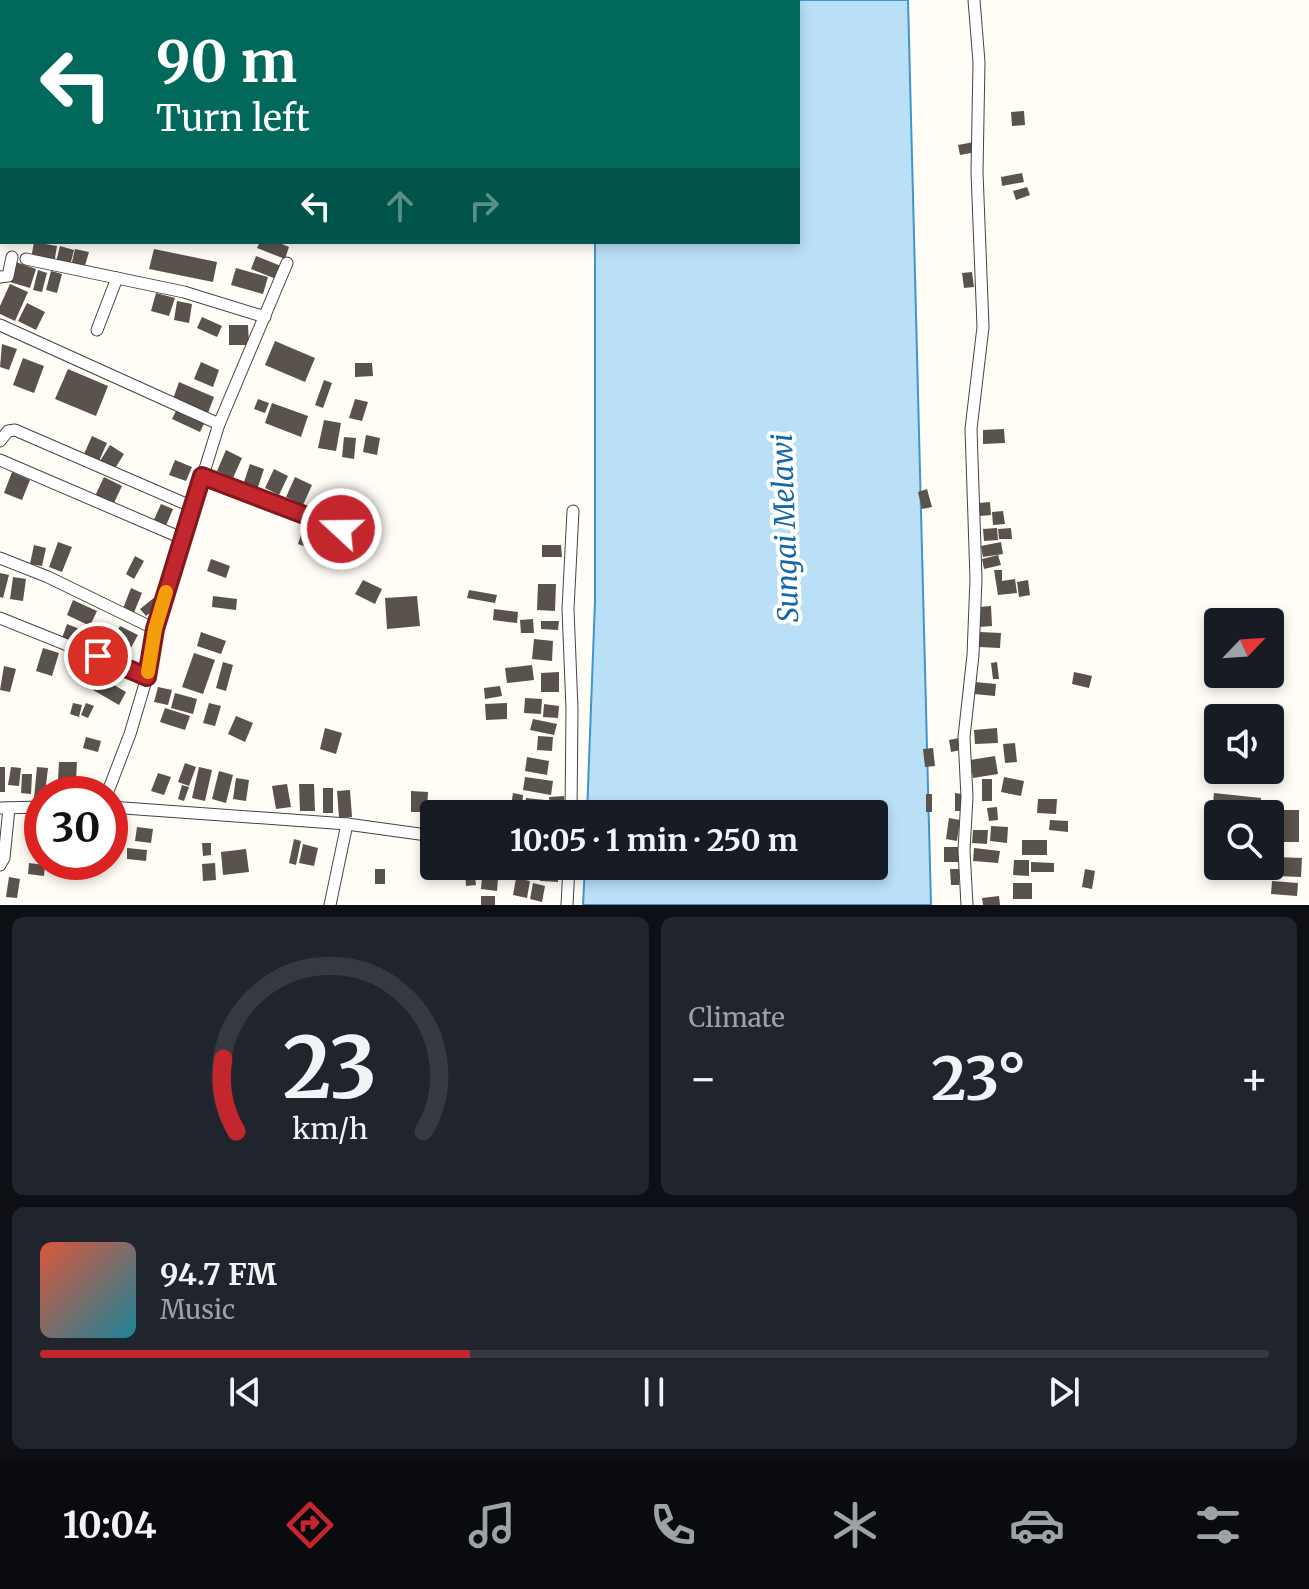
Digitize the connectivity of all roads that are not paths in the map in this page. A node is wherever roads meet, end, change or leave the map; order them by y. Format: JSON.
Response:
{"nodes":[{"id":1,"x":974,"y":0,"type":"edge"},
{"id":2,"x":12,"y":257,"type":"dead end"},
{"id":3,"x":26,"y":259,"type":"dead end"},
{"id":4,"x":287,"y":263,"type":"dead end"},
{"id":5,"x":0,"y":277,"type":"edge"},
{"id":6,"x":117,"y":278,"type":"junction"},
{"id":7,"x":265,"y":317,"type":"junction"},
{"id":8,"x":0,"y":325,"type":"edge"},
{"id":9,"x":97,"y":330,"type":"dead end"},
{"id":10,"x":219,"y":424,"type":"junction"},
{"id":11,"x":0,"y":441,"type":"edge"},
{"id":12,"x":0,"y":460,"type":"edge"},
{"id":13,"x":202,"y":476,"type":"junction"},
{"id":14,"x":193,"y":507,"type":"junction"},
{"id":15,"x":573,"y":511,"type":"dead end"},
{"id":16,"x":341,"y":529,"type":"dead end"},
{"id":17,"x":184,"y":539,"type":"junction"},
{"id":18,"x":0,"y":558,"type":"edge"},
{"id":19,"x":0,"y":618,"type":"edge"},
{"id":20,"x":155,"y":629,"type":"junction"},
{"id":21,"x":147,"y":677,"type":"junction"},
{"id":22,"x":114,"y":776,"type":"edge"},
{"id":23,"x":571,"y":800,"type":"edge"},
{"id":24,"x":24,"y":807,"type":"edge"},
{"id":25,"x":4,"y":808,"type":"edge"},
{"id":26,"x":128,"y":808,"type":"edge"},
{"id":27,"x":347,"y":824,"type":"junction"},
{"id":28,"x":420,"y":834,"type":"edge"},
{"id":29,"x":0,"y":865,"type":"edge"},
{"id":30,"x":568,"y":880,"type":"edge"},
{"id":31,"x":330,"y":905,"type":"edge"},
{"id":32,"x":567,"y":905,"type":"edge"},
{"id":33,"x":967,"y":905,"type":"edge"}],
"edges":[{"from":1,"to":33,"type":"street"},
{"from":2,"to":5,"type":"street"},
{"from":3,"to":6,"type":"street"},
{"from":4,"to":7,"type":"street"},
{"from":6,"to":7,"type":"street"},
{"from":6,"to":9,"type":"street"},
{"from":7,"to":10,"type":"street"},
{"from":8,"to":10,"type":"street"},
{"from":10,"to":13,"type":"street"},
{"from":11,"to":14,"type":"street"},
{"from":12,"to":17,"type":"street"},
{"from":13,"to":14,"type":"street"},
{"from":13,"to":16,"type":"street"},
{"from":14,"to":17,"type":"street"},
{"from":15,"to":23,"type":"street"},
{"from":17,"to":20,"type":"street"},
{"from":18,"to":20,"type":"street"},
{"from":19,"to":21,"type":"street"},
{"from":20,"to":21,"type":"street"},
{"from":21,"to":22,"type":"street"},
{"from":24,"to":25,"type":"street"},
{"from":25,"to":29,"type":"street"},
{"from":26,"to":27,"type":"street"},
{"from":27,"to":28,"type":"street"},
{"from":27,"to":31,"type":"street"},
{"from":30,"to":32,"type":"street"}]}
